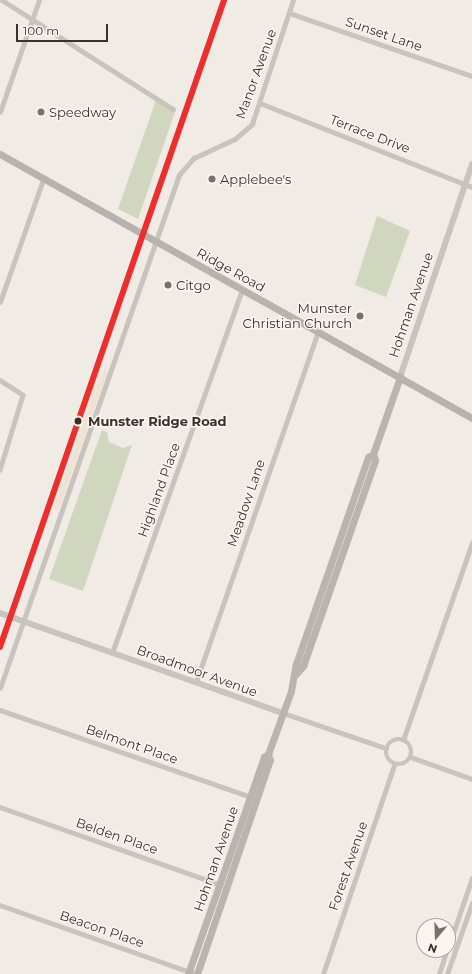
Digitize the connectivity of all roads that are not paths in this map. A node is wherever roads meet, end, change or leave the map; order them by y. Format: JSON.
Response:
{"nodes":[{"id":1,"x":2,"y":0,"type":"edge"},
{"id":2,"x":39,"y":0,"type":"edge"},
{"id":3,"x":293,"y":0,"type":"edge"},
{"id":4,"x":289,"y":13,"type":"junction"},
{"id":5,"x":32,"y":20,"type":"junction"},
{"id":6,"x":472,"y":76,"type":"edge"},
{"id":7,"x":260,"y":103,"type":"junction"},
{"id":8,"x":173,"y":109,"type":"dead end"},
{"id":9,"x":0,"y":112,"type":"edge"},
{"id":10,"x":0,"y":154,"type":"edge"},
{"id":11,"x":472,"y":164,"type":"edge"},
{"id":12,"x":43,"y":180,"type":"junction"},
{"id":13,"x":465,"y":184,"type":"junction"},
{"id":14,"x":472,"y":187,"type":"edge"},
{"id":15,"x":155,"y":241,"type":"junction"},
{"id":16,"x":242,"y":290,"type":"junction"},
{"id":17,"x":0,"y":302,"type":"edge"},
{"id":18,"x":318,"y":331,"type":"junction"},
{"id":19,"x":400,"y":377,"type":"junction"},
{"id":20,"x":0,"y":380,"type":"edge"},
{"id":21,"x":472,"y":418,"type":"edge"},
{"id":22,"x":0,"y":470,"type":"edge"},
{"id":23,"x":472,"y":543,"type":"edge"},
{"id":24,"x":0,"y":613,"type":"edge"},
{"id":25,"x":23,"y":621,"type":"junction"},
{"id":26,"x":112,"y":653,"type":"junction"},
{"id":27,"x":196,"y":682,"type":"junction"},
{"id":28,"x":0,"y":688,"type":"edge"},
{"id":29,"x":0,"y":710,"type":"edge"},
{"id":30,"x":283,"y":713,"type":"junction"},
{"id":31,"x":403,"y":740,"type":"junction"},
{"id":32,"x":386,"y":748,"type":"junction"},
{"id":33,"x":411,"y":757,"type":"junction"},
{"id":34,"x":394,"y":765,"type":"junction"},
{"id":35,"x":472,"y":780,"type":"edge"},
{"id":36,"x":253,"y":798,"type":"junction"},
{"id":37,"x":0,"y":807,"type":"edge"},
{"id":38,"x":472,"y":878,"type":"edge"},
{"id":39,"x":223,"y":885,"type":"junction"},
{"id":40,"x":472,"y":903,"type":"edge"},
{"id":41,"x":0,"y":904,"type":"edge"},
{"id":42,"x":456,"y":925,"type":"edge"},
{"id":43,"x":445,"y":958,"type":"edge"},
{"id":44,"x":193,"y":973,"type":"edge"},
{"id":45,"x":323,"y":974,"type":"edge"},
{"id":46,"x":439,"y":974,"type":"edge"},
{"id":47,"x":447,"y":974,"type":"edge"}],
"edges":[{"from":1,"to":5,"type":"street"},
{"from":2,"to":5,"type":"street"},
{"from":3,"to":4,"type":"street","name":"Manor Avenue"},
{"from":4,"to":6,"type":"street","name":"Sunset Lane"},
{"from":4,"to":7,"type":"street","name":"Manor Avenue"},
{"from":5,"to":8,"type":"street"},
{"from":5,"to":9,"type":"street"},
{"from":7,"to":13,"type":"street","name":"Terrace Drive"},
{"from":7,"to":15,"type":"street","name":"Manor Avenue"},
{"from":10,"to":12,"type":"main road","name":"Ridge Road"},
{"from":11,"to":13,"type":"street","name":"Hohman Avenue"},
{"from":12,"to":15,"type":"main road","name":"Ridge Road"},
{"from":12,"to":17,"type":"street"},
{"from":13,"to":14,"type":"street","name":"Terrace Drive"},
{"from":13,"to":19,"type":"street","name":"Hohman Avenue"},
{"from":15,"to":16,"type":"main road","name":"Ridge Road"},
{"from":15,"to":25,"type":"street","name":"Manor Avenue"},
{"from":16,"to":18,"type":"main road","name":"Ridge Road"},
{"from":16,"to":26,"type":"street","name":"Highland Place"},
{"from":18,"to":19,"type":"main road","name":"Ridge Road"},
{"from":18,"to":27,"type":"street","name":"Meadow Lane"},
{"from":19,"to":21,"type":"main road","name":"Ridge Road"},
{"from":19,"to":30,"type":"main road","name":"Hohman Avenue"},
{"from":20,"to":22,"type":"street"},
{"from":23,"to":31,"type":"street"},
{"from":24,"to":25,"type":"street","name":"Broadmoor Avenue"},
{"from":25,"to":26,"type":"street","name":"Broadmoor Avenue"},
{"from":25,"to":28,"type":"street","name":"Manor Avenue"},
{"from":26,"to":27,"type":"street","name":"Broadmoor Avenue"},
{"from":27,"to":30,"type":"street","name":"Broadmoor Avenue"},
{"from":29,"to":36,"type":"street","name":"Belmont Place"},
{"from":30,"to":32,"type":"street","name":"Broadmoor Avenue"},
{"from":30,"to":36,"type":"main road","name":"Hohman Avenue"},
{"from":31,"to":32,"type":"street"},
{"from":31,"to":33,"type":"street"},
{"from":32,"to":34,"type":"street"},
{"from":33,"to":34,"type":"street"},
{"from":33,"to":35,"type":"street"},
{"from":34,"to":45,"type":"street","name":"Forest Avenue"},
{"from":36,"to":39,"type":"main road","name":"Hohman Avenue"},
{"from":37,"to":39,"type":"street","name":"Belden Place"},
{"from":38,"to":42,"type":"street"},
{"from":39,"to":44,"type":"main road","name":"Hohman Avenue"},
{"from":40,"to":47,"type":"street"},
{"from":41,"to":44,"type":"street","name":"Beacon Place"},
{"from":43,"to":46,"type":"street"}]}
